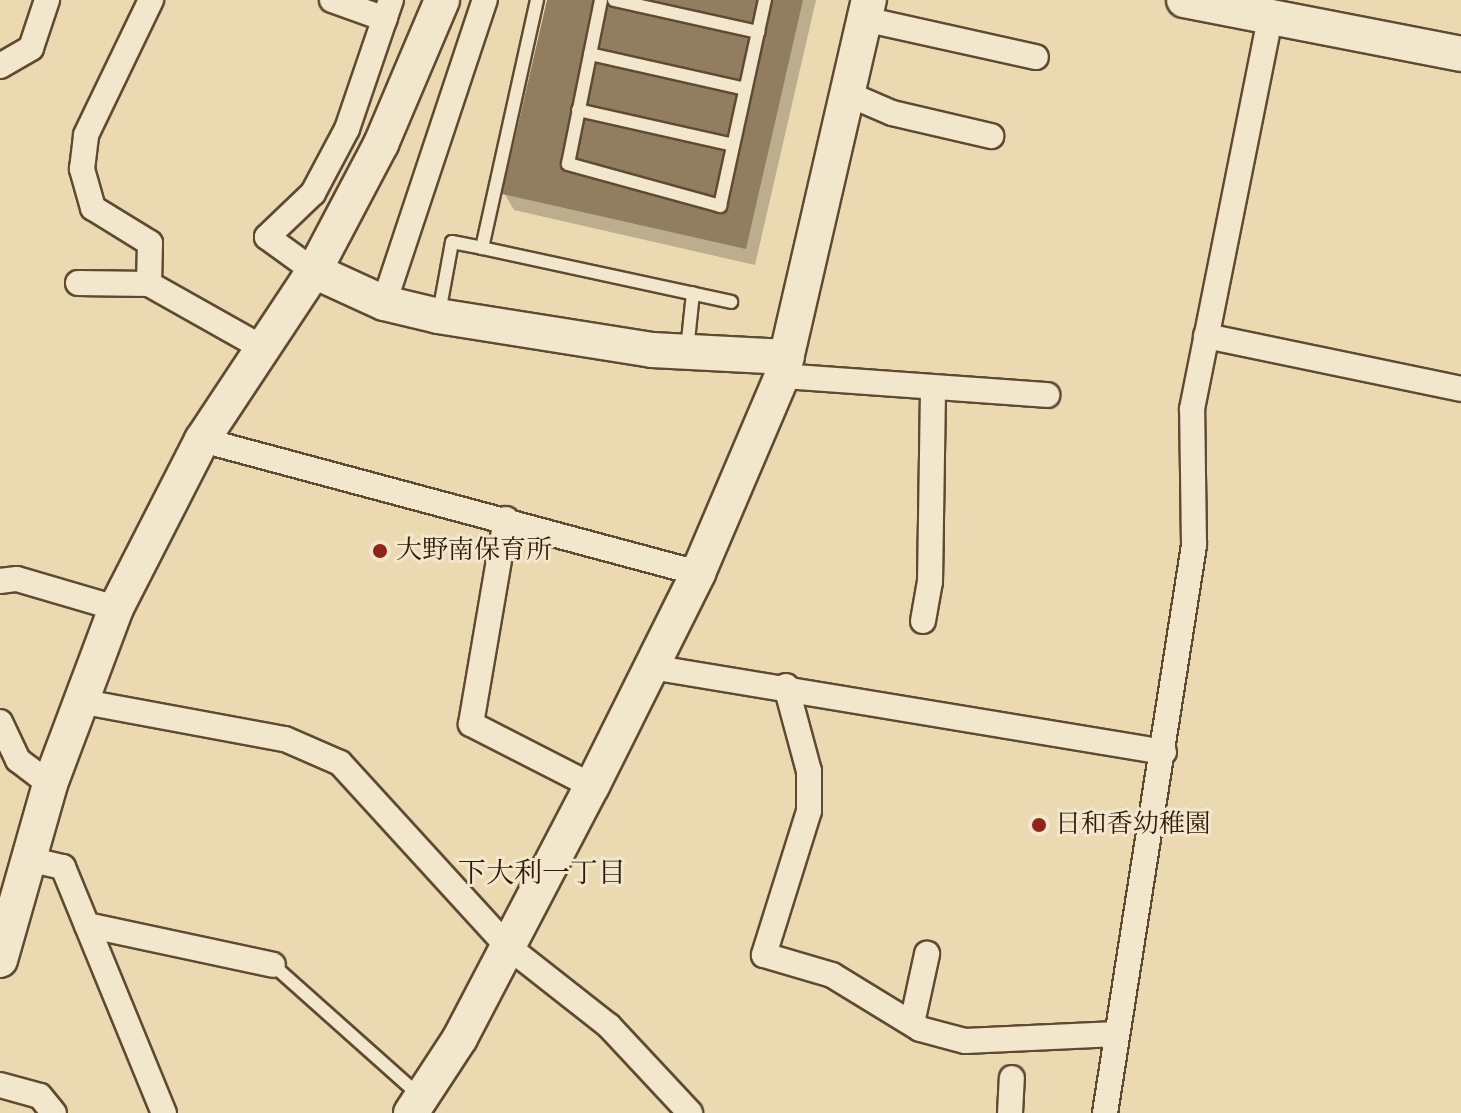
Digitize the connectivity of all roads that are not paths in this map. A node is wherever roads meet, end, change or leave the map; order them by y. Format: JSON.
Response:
{"nodes":[{"id":1,"x":47,"y":0,"type":"edge"},
{"id":2,"x":151,"y":0,"type":"edge"},
{"id":3,"x":332,"y":0,"type":"edge"},
{"id":4,"x":442,"y":0,"type":"edge"},
{"id":5,"x":485,"y":0,"type":"edge"},
{"id":6,"x":537,"y":0,"type":"edge"},
{"id":7,"x":601,"y":0,"type":"edge"},
{"id":8,"x":614,"y":0,"type":"edge"},
{"id":9,"x":765,"y":0,"type":"edge"},
{"id":10,"x":1184,"y":0,"type":"edge"},
{"id":11,"x":388,"y":10,"type":"edge"},
{"id":12,"x":866,"y":10,"type":"edge"},
{"id":13,"x":1270,"y":20,"type":"junction"},
{"id":14,"x":758,"y":32,"type":"junction"},
{"id":15,"x":590,"y":54,"type":"junction"},
{"id":16,"x":1461,"y":54,"type":"edge"},
{"id":17,"x":1036,"y":57,"type":"dead end"},
{"id":18,"x":0,"y":66,"type":"edge"},
{"id":19,"x":745,"y":89,"type":"junction"},
{"id":20,"x":848,"y":94,"type":"junction"},
{"id":21,"x":578,"y":110,"type":"junction"},
{"id":22,"x":991,"y":136,"type":"dead end"},
{"id":23,"x":733,"y":145,"type":"junction"},
{"id":24,"x":482,"y":248,"type":"junction"},
{"id":25,"x":314,"y":271,"type":"junction"},
{"id":26,"x":78,"y":283,"type":"dead end"},
{"id":27,"x":149,"y":284,"type":"junction"},
{"id":28,"x":693,"y":293,"type":"junction"},
{"id":29,"x":731,"y":302,"type":"dead end"},
{"id":30,"x":384,"y":303,"type":"junction"},
{"id":31,"x":438,"y":316,"type":"junction"},
{"id":32,"x":1206,"y":336,"type":"junction"},
{"id":33,"x":261,"y":347,"type":"junction"},
{"id":34,"x":687,"y":353,"type":"junction"},
{"id":35,"x":784,"y":366,"type":"junction"},
{"id":36,"x":933,"y":388,"type":"junction"},
{"id":37,"x":1461,"y":389,"type":"edge"},
{"id":38,"x":1047,"y":395,"type":"dead end"},
{"id":39,"x":202,"y":440,"type":"junction"},
{"id":40,"x":506,"y":519,"type":"junction"},
{"id":41,"x":698,"y":573,"type":"junction"},
{"id":42,"x":0,"y":581,"type":"edge"},
{"id":43,"x":116,"y":608,"type":"junction"},
{"id":44,"x":923,"y":621,"type":"dead end"},
{"id":45,"x":651,"y":667,"type":"junction"},
{"id":46,"x":786,"y":686,"type":"junction"},
{"id":47,"x":79,"y":701,"type":"junction"},
{"id":48,"x":0,"y":722,"type":"edge"},
{"id":49,"x":1164,"y":752,"type":"junction"},
{"id":50,"x":50,"y":784,"type":"junction"},
{"id":51,"x":592,"y":786,"type":"junction"},
{"id":52,"x":28,"y":859,"type":"junction"},
{"id":53,"x":87,"y":925,"type":"junction"},
{"id":54,"x":506,"y":945,"type":"junction"},
{"id":55,"x":927,"y":954,"type":"dead end"},
{"id":56,"x":0,"y":960,"type":"edge"},
{"id":57,"x":273,"y":965,"type":"joint"},
{"id":58,"x":912,"y":1023,"type":"junction"},
{"id":59,"x":1117,"y":1034,"type":"junction"},
{"id":60,"x":1012,"y":1078,"type":"dead end"},
{"id":61,"x":0,"y":1085,"type":"edge"},
{"id":62,"x":416,"y":1105,"type":"edge"},
{"id":63,"x":54,"y":1113,"type":"edge"},
{"id":64,"x":164,"y":1113,"type":"edge"},
{"id":65,"x":690,"y":1113,"type":"edge"},
{"id":66,"x":1010,"y":1113,"type":"edge"},
{"id":67,"x":1105,"y":1113,"type":"edge"}],
"edges":[{"from":1,"to":18,"type":"street"},
{"from":2,"to":27,"type":"street"},
{"from":3,"to":11,"type":"street"},
{"from":4,"to":25,"type":"street"},
{"from":5,"to":30,"type":"street"},
{"from":6,"to":24,"type":"lane"},
{"from":7,"to":15,"type":"lane"},
{"from":8,"to":14,"type":"lane"},
{"from":9,"to":14,"type":"lane"},
{"from":10,"to":13,"type":"street"},
{"from":11,"to":25,"type":"street"},
{"from":12,"to":17,"type":"street"},
{"from":12,"to":20,"type":"street"},
{"from":13,"to":16,"type":"street"},
{"from":13,"to":32,"type":"street"},
{"from":14,"to":19,"type":"lane"},
{"from":15,"to":19,"type":"lane"},
{"from":15,"to":21,"type":"lane"},
{"from":19,"to":23,"type":"lane"},
{"from":20,"to":22,"type":"street"},
{"from":20,"to":35,"type":"street"},
{"from":21,"to":23,"type":"lane"},
{"from":21,"to":23,"type":"lane"},
{"from":24,"to":28,"type":"lane"},
{"from":24,"to":31,"type":"lane"},
{"from":25,"to":30,"type":"street"},
{"from":25,"to":33,"type":"street"},
{"from":26,"to":27,"type":"street"},
{"from":27,"to":33,"type":"street"},
{"from":28,"to":29,"type":"lane"},
{"from":28,"to":34,"type":"lane"},
{"from":30,"to":31,"type":"street"},
{"from":31,"to":34,"type":"street"},
{"from":32,"to":37,"type":"street"},
{"from":32,"to":49,"type":"street"},
{"from":33,"to":39,"type":"street"},
{"from":34,"to":35,"type":"street"},
{"from":35,"to":36,"type":"street"},
{"from":35,"to":41,"type":"street"},
{"from":36,"to":38,"type":"street"},
{"from":36,"to":44,"type":"street"},
{"from":39,"to":40,"type":"street"},
{"from":39,"to":43,"type":"street"},
{"from":40,"to":41,"type":"street"},
{"from":40,"to":51,"type":"street"},
{"from":41,"to":45,"type":"street"},
{"from":42,"to":43,"type":"street"},
{"from":43,"to":47,"type":"street"},
{"from":45,"to":46,"type":"street"},
{"from":45,"to":51,"type":"street"},
{"from":46,"to":49,"type":"street"},
{"from":46,"to":58,"type":"street"},
{"from":47,"to":50,"type":"street"},
{"from":47,"to":54,"type":"street"},
{"from":48,"to":50,"type":"street"},
{"from":49,"to":59,"type":"street"},
{"from":50,"to":52,"type":"street"},
{"from":51,"to":54,"type":"street"},
{"from":52,"to":53,"type":"street"},
{"from":52,"to":56,"type":"street"},
{"from":53,"to":57,"type":"street"},
{"from":53,"to":64,"type":"street"},
{"from":54,"to":62,"type":"street"},
{"from":54,"to":65,"type":"street"},
{"from":55,"to":58,"type":"street"},
{"from":57,"to":62,"type":"lane"},
{"from":58,"to":59,"type":"street"},
{"from":59,"to":67,"type":"street"},
{"from":60,"to":66,"type":"street"},
{"from":61,"to":63,"type":"street"}]}
